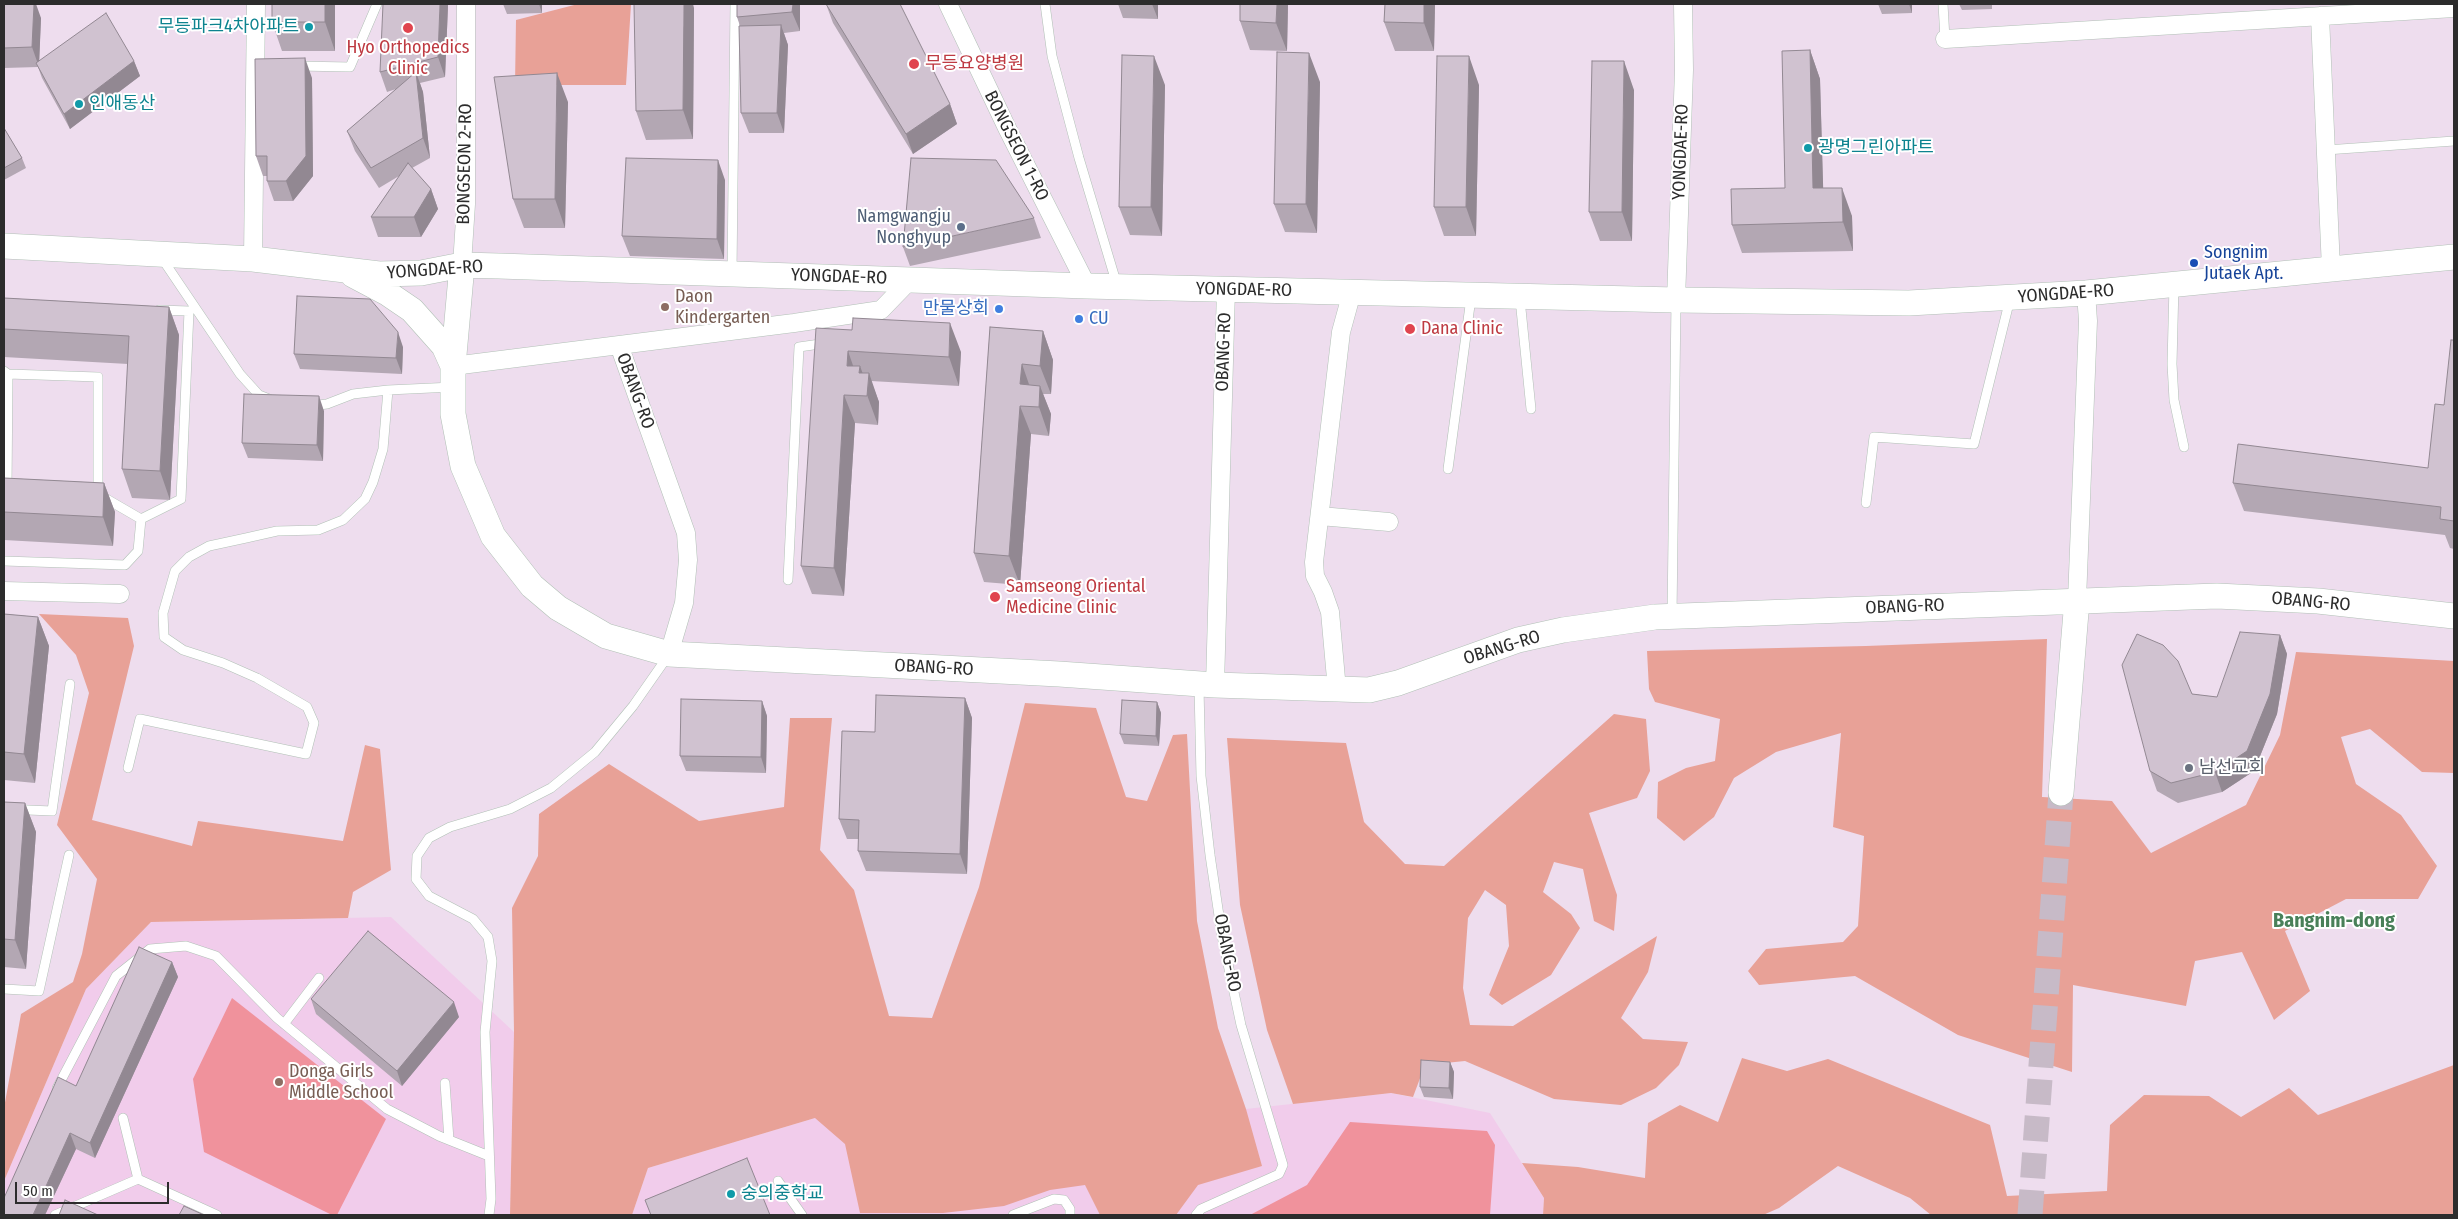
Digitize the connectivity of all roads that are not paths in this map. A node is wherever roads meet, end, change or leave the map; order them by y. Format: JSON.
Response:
{"nodes":[{"id":1,"x":256,"y":4,"type":"edge"},
{"id":2,"x":377,"y":4,"type":"edge"},
{"id":3,"x":466,"y":4,"type":"edge"},
{"id":4,"x":735,"y":4,"type":"edge"},
{"id":5,"x":948,"y":4,"type":"edge"},
{"id":6,"x":1045,"y":4,"type":"edge"},
{"id":7,"x":1684,"y":4,"type":"edge"},
{"id":8,"x":1943,"y":4,"type":"edge"},
{"id":9,"x":2454,"y":8,"type":"edge"},
{"id":10,"x":2320,"y":16,"type":"junction"},
{"id":11,"x":1944,"y":39,"type":"joint"},
{"id":12,"x":284,"y":66,"type":"edge"},
{"id":13,"x":2454,"y":141,"type":"edge"},
{"id":14,"x":2326,"y":150,"type":"junction"},
{"id":15,"x":4,"y":246,"type":"edge"},
{"id":16,"x":158,"y":253,"type":"junction"},
{"id":17,"x":2454,"y":257,"type":"edge"},
{"id":18,"x":253,"y":259,"type":"junction"},
{"id":19,"x":462,"y":265,"type":"junction"},
{"id":20,"x":2331,"y":269,"type":"junction"},
{"id":21,"x":342,"y":270,"type":"junction"},
{"id":22,"x":732,"y":274,"type":"junction"},
{"id":23,"x":910,"y":280,"type":"junction"},
{"id":24,"x":2174,"y":285,"type":"junction"},
{"id":25,"x":1087,"y":286,"type":"junction"},
{"id":26,"x":1118,"y":287,"type":"junction"},
{"id":27,"x":1226,"y":290,"type":"junction"},
{"id":28,"x":1352,"y":292,"type":"junction"},
{"id":29,"x":2086,"y":293,"type":"junction"},
{"id":30,"x":1472,"y":295,"type":"junction"},
{"id":31,"x":1520,"y":296,"type":"junction"},
{"id":32,"x":2010,"y":298,"type":"junction"},
{"id":33,"x":1676,"y":300,"type":"junction"},
{"id":34,"x":150,"y":309,"type":"edge"},
{"id":35,"x":835,"y":342,"type":"edge"},
{"id":36,"x":618,"y":345,"type":"junction"},
{"id":37,"x":6,"y":373,"type":"edge"},
{"id":38,"x":453,"y":377,"type":"junction"},
{"id":39,"x":388,"y":390,"type":"junction"},
{"id":40,"x":282,"y":405,"type":"edge"},
{"id":41,"x":297,"y":406,"type":"edge"},
{"id":42,"x":1531,"y":409,"type":"dead end"},
{"id":43,"x":2184,"y":447,"type":"dead end"},
{"id":44,"x":1448,"y":470,"type":"dead end"},
{"id":45,"x":16,"y":492,"type":"edge"},
{"id":46,"x":1866,"y":504,"type":"dead end"},
{"id":47,"x":1320,"y":516,"type":"junction"},
{"id":48,"x":141,"y":519,"type":"junction"},
{"id":49,"x":1390,"y":522,"type":"dead end"},
{"id":50,"x":4,"y":561,"type":"edge"},
{"id":51,"x":788,"y":580,"type":"dead end"},
{"id":52,"x":4,"y":591,"type":"edge"},
{"id":53,"x":120,"y":594,"type":"dead end"},
{"id":54,"x":2077,"y":600,"type":"junction"},
{"id":55,"x":1672,"y":616,"type":"junction"},
{"id":56,"x":2454,"y":616,"type":"edge"},
{"id":57,"x":670,"y":654,"type":"junction"},
{"id":58,"x":70,"y":684,"type":"dead end"},
{"id":59,"x":1207,"y":684,"type":"junction"},
{"id":60,"x":1337,"y":690,"type":"junction"},
{"id":61,"x":128,"y":768,"type":"dead end"},
{"id":62,"x":2061,"y":794,"type":"tunnel mouth"},
{"id":63,"x":4,"y":809,"type":"edge"},
{"id":64,"x":69,"y":856,"type":"dead end"},
{"id":65,"x":319,"y":978,"type":"dead end"},
{"id":66,"x":4,"y":989,"type":"edge"},
{"id":67,"x":284,"y":1024,"type":"junction"},
{"id":68,"x":445,"y":1083,"type":"dead end"},
{"id":69,"x":56,"y":1090,"type":"edge"},
{"id":70,"x":123,"y":1118,"type":"dead end"},
{"id":71,"x":449,"y":1140,"type":"junction"},
{"id":72,"x":489,"y":1156,"type":"junction"},
{"id":73,"x":138,"y":1180,"type":"junction"},
{"id":74,"x":778,"y":1181,"type":"dead end"},
{"id":75,"x":55,"y":1215,"type":"edge"},
{"id":76,"x":217,"y":1215,"type":"edge"},
{"id":77,"x":489,"y":1215,"type":"edge"},
{"id":78,"x":802,"y":1215,"type":"edge"},
{"id":79,"x":1013,"y":1215,"type":"edge"},
{"id":80,"x":1070,"y":1215,"type":"edge"},
{"id":81,"x":1196,"y":1215,"type":"edge"}],
"edges":[{"from":1,"to":18,"type":"street"},
{"from":2,"to":12,"type":"lane"},
{"from":3,"to":19,"type":"street","name":"BONGSEON 2-RO"},
{"from":4,"to":22,"type":"lane"},
{"from":5,"to":25,"type":"street","name":"BONGSEON 1-RO"},
{"from":6,"to":26,"type":"lane"},
{"from":7,"to":33,"type":"street","name":"YONGDAE-RO"},
{"from":8,"to":11,"type":"lane"},
{"from":9,"to":10,"type":"street"},
{"from":10,"to":11,"type":"street"},
{"from":10,"to":14,"type":"street"},
{"from":13,"to":14,"type":"lane"},
{"from":14,"to":20,"type":"street"},
{"from":15,"to":16,"type":"street","name":"YONGDAE-RO"},
{"from":16,"to":18,"type":"street","name":"YONGDAE-RO"},
{"from":16,"to":40,"type":"lane"},
{"from":17,"to":20,"type":"street","name":"YONGDAE-RO"},
{"from":18,"to":21,"type":"street","name":"YONGDAE-RO"},
{"from":19,"to":21,"type":"street","name":"YONGDAE-RO"},
{"from":19,"to":22,"type":"street","name":"YONGDAE-RO"},
{"from":19,"to":38,"type":"street","name":"OBANG-RO"},
{"from":20,"to":24,"type":"street","name":"YONGDAE-RO"},
{"from":21,"to":38,"type":"street"},
{"from":22,"to":23,"type":"street","name":"YONGDAE-RO"},
{"from":23,"to":25,"type":"street","name":"YONGDAE-RO"},
{"from":23,"to":36,"type":"street"},
{"from":24,"to":29,"type":"street","name":"YONGDAE-RO"},
{"from":24,"to":43,"type":"lane"},
{"from":25,"to":26,"type":"street","name":"YONGDAE-RO"},
{"from":26,"to":27,"type":"street","name":"YONGDAE-RO"},
{"from":27,"to":28,"type":"street","name":"YONGDAE-RO"},
{"from":27,"to":59,"type":"street","name":"OBANG-RO"},
{"from":28,"to":30,"type":"street","name":"YONGDAE-RO"},
{"from":28,"to":47,"type":"street"},
{"from":29,"to":32,"type":"street","name":"YONGDAE-RO"},
{"from":29,"to":54,"type":"street"},
{"from":30,"to":31,"type":"street","name":"YONGDAE-RO"},
{"from":30,"to":44,"type":"lane"},
{"from":31,"to":33,"type":"street","name":"YONGDAE-RO"},
{"from":31,"to":42,"type":"lane"},
{"from":32,"to":33,"type":"street","name":"YONGDAE-RO"},
{"from":32,"to":46,"type":"lane"},
{"from":33,"to":55,"type":"lane"},
{"from":34,"to":48,"type":"lane"},
{"from":35,"to":51,"type":"lane"},
{"from":36,"to":38,"type":"street","name":"OBANG-RO"},
{"from":36,"to":57,"type":"street","name":"OBANG-RO"},
{"from":37,"to":45,"type":"lane"},
{"from":37,"to":48,"type":"lane"},
{"from":38,"to":39,"type":"lane"},
{"from":38,"to":57,"type":"street","name":"OBANG-RO"},
{"from":39,"to":41,"type":"lane"},
{"from":39,"to":61,"type":"lane"},
{"from":47,"to":49,"type":"street"},
{"from":47,"to":60,"type":"street"},
{"from":48,"to":50,"type":"lane"},
{"from":52,"to":53,"type":"street"},
{"from":54,"to":55,"type":"street","name":"OBANG-RO"},
{"from":54,"to":56,"type":"street","name":"OBANG-RO"},
{"from":54,"to":62,"type":"street"},
{"from":55,"to":60,"type":"street","name":"OBANG-RO"},
{"from":57,"to":59,"type":"street","name":"OBANG-RO"},
{"from":57,"to":72,"type":"lane"},
{"from":58,"to":63,"type":"lane"},
{"from":59,"to":60,"type":"street","name":"OBANG-RO"},
{"from":59,"to":81,"type":"lane","name":"OBANG-RO"},
{"from":64,"to":66,"type":"lane"},
{"from":65,"to":67,"type":"lane"},
{"from":67,"to":69,"type":"lane"},
{"from":67,"to":71,"type":"lane"},
{"from":68,"to":71,"type":"lane"},
{"from":70,"to":73,"type":"lane"},
{"from":71,"to":72,"type":"lane"},
{"from":72,"to":77,"type":"lane"},
{"from":73,"to":75,"type":"lane"},
{"from":73,"to":76,"type":"lane"},
{"from":74,"to":78,"type":"lane"},
{"from":79,"to":80,"type":"lane"}]}
